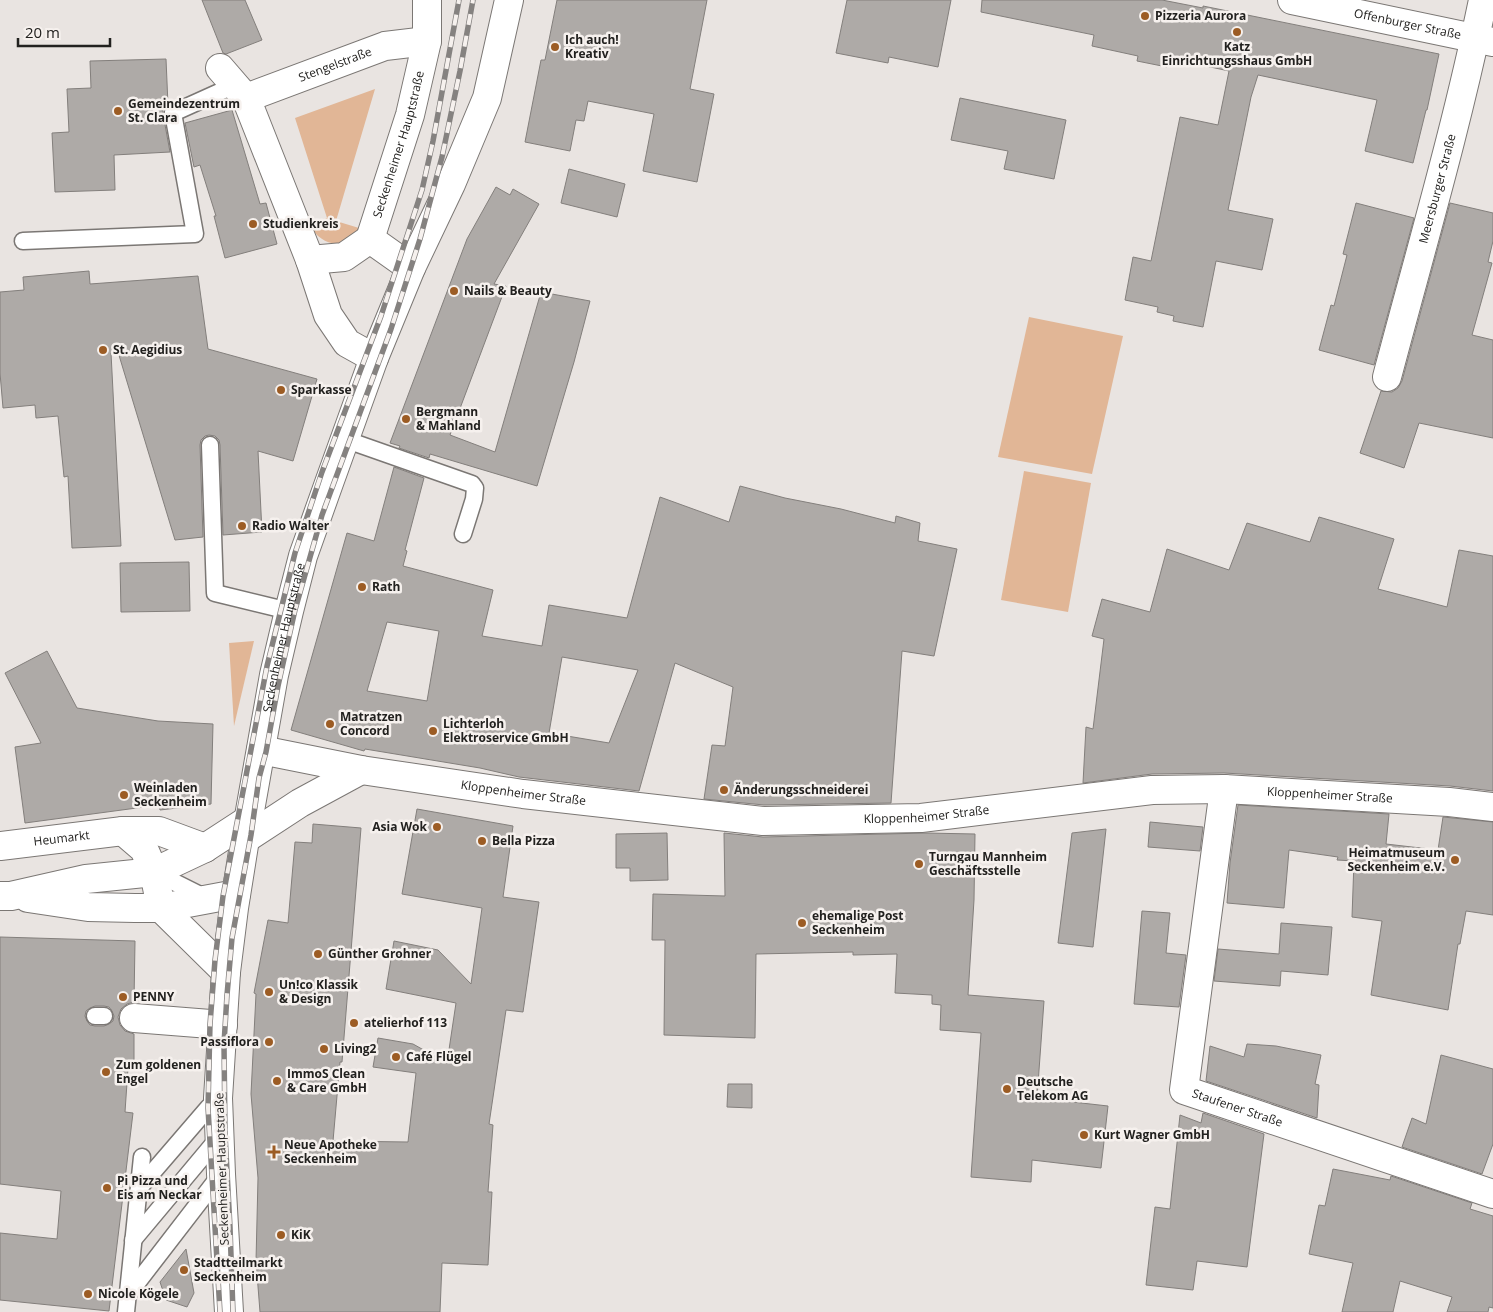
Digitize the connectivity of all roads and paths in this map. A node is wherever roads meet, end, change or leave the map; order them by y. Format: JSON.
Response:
{"nodes":[{"id":1,"x":427,"y":0,"type":"edge"},
{"id":2,"x":509,"y":0,"type":"edge"},
{"id":3,"x":1292,"y":0,"type":"edge"},
{"id":4,"x":1483,"y":0,"type":"edge"},
{"id":5,"x":1484,"y":40,"type":"edge"},
{"id":6,"x":426,"y":41,"type":"junction"},
{"id":7,"x":234,"y":84,"type":"junction"},
{"id":8,"x":370,"y":239,"type":"junction"},
{"id":9,"x":23,"y":242,"type":"dead end"},
{"id":10,"x":310,"y":260,"type":"junction"},
{"id":11,"x":411,"y":268,"type":"junction"},
{"id":12,"x":374,"y":358,"type":"junction"},
{"id":13,"x":1387,"y":377,"type":"dead end"},
{"id":14,"x":344,"y":439,"type":"junction"},
{"id":15,"x":210,"y":445,"type":"dead end"},
{"id":16,"x":463,"y":534,"type":"dead end"},
{"id":17,"x":289,"y":611,"type":"junction"},
{"id":18,"x":261,"y":750,"type":"junction"},
{"id":19,"x":361,"y":770,"type":"junction"},
{"id":20,"x":1224,"y":789,"type":"junction"},
{"id":21,"x":1493,"y":807,"type":"edge"},
{"id":22,"x":246,"y":830,"type":"junction"},
{"id":23,"x":123,"y":831,"type":"junction"},
{"id":24,"x":0,"y":846,"type":"edge"},
{"id":25,"x":205,"y":848,"type":"junction"},
{"id":26,"x":154,"y":872,"type":"junction"},
{"id":27,"x":236,"y":894,"type":"junction"},
{"id":28,"x":6,"y":896,"type":"edge"},
{"id":29,"x":207,"y":899,"type":"junction"},
{"id":30,"x":161,"y":908,"type":"junction"},
{"id":31,"x":232,"y":925,"type":"junction"},
{"id":32,"x":226,"y":972,"type":"junction"},
{"id":33,"x":134,"y":1018,"type":"dead end"},
{"id":34,"x":223,"y":1025,"type":"junction"},
{"id":35,"x":218,"y":1098,"type":"junction"},
{"id":36,"x":220,"y":1136,"type":"junction"},
{"id":37,"x":142,"y":1157,"type":"dead end"},
{"id":38,"x":221,"y":1174,"type":"junction"},
{"id":39,"x":140,"y":1187,"type":"junction"},
{"id":40,"x":1493,"y":1194,"type":"edge"},
{"id":41,"x":133,"y":1240,"type":"junction"},
{"id":42,"x":126,"y":1304,"type":"edge"},
{"id":43,"x":229,"y":1312,"type":"edge"}],
"edges":[{"from":1,"to":6,"type":"street","name":"Seckenheimer Hauptstraße"},
{"from":2,"to":11,"type":"street","name":"Seckenheimer Hauptstraße"},
{"from":3,"to":5,"type":"street","name":"Offenburger Straße"},
{"from":4,"to":5,"type":"street","name":"Meersburger Straße"},
{"from":5,"to":13,"type":"street","name":"Meersburger Straße"},
{"from":6,"to":7,"type":"street","name":"Stengelstraße"},
{"from":6,"to":8,"type":"street","name":"Seckenheimer Hauptstraße"},
{"from":7,"to":9,"type":"lane"},
{"from":7,"to":10,"type":"street"},
{"from":8,"to":10,"type":"street"},
{"from":8,"to":11,"type":"street"},
{"from":10,"to":12,"type":"street"},
{"from":11,"to":12,"type":"street","name":"Seckenheimer Hauptstraße"},
{"from":12,"to":14,"type":"street","name":"Seckenheimer Hauptstraße"},
{"from":14,"to":16,"type":"lane"},
{"from":14,"to":17,"type":"street","name":"Seckenheimer Hauptstraße"},
{"from":15,"to":17,"type":"lane"},
{"from":17,"to":18,"type":"street","name":"Seckenheimer Hauptstraße"},
{"from":18,"to":19,"type":"street","name":"Kloppenheimer Straße"},
{"from":18,"to":22,"type":"street","name":"Seckenheimer Hauptstraße"},
{"from":19,"to":20,"type":"street","name":"Kloppenheimer Straße"},
{"from":19,"to":22,"type":"street"},
{"from":20,"to":21,"type":"street","name":"Kloppenheimer Straße"},
{"from":20,"to":40,"type":"street","name":"Staufener Straße"},
{"from":22,"to":25,"type":"street"},
{"from":22,"to":27,"type":"street","name":"Seckenheimer Hauptstraße"},
{"from":23,"to":24,"type":"street","name":"Heumarkt"},
{"from":23,"to":25,"type":"street","name":"Heumarkt"},
{"from":23,"to":26,"type":"street"},
{"from":25,"to":26,"type":"street"},
{"from":26,"to":28,"type":"street"},
{"from":26,"to":29,"type":"lane"},
{"from":26,"to":30,"type":"street"},
{"from":27,"to":29,"type":"street"},
{"from":27,"to":31,"type":"street","name":"Seckenheimer Hauptstraße"},
{"from":28,"to":30,"type":"street"},
{"from":29,"to":30,"type":"street"},
{"from":29,"to":31,"type":"lane"},
{"from":30,"to":32,"type":"street"},
{"from":31,"to":32,"type":"street","name":"Seckenheimer Hauptstraße"},
{"from":32,"to":34,"type":"street","name":"Seckenheimer Hauptstraße"},
{"from":33,"to":34,"type":"street"},
{"from":34,"to":35,"type":"street","name":"Seckenheimer Hauptstraße"},
{"from":35,"to":36,"type":"street","name":"Seckenheimer Hauptstraße"},
{"from":35,"to":39,"type":"lane"},
{"from":36,"to":38,"type":"street","name":"Seckenheimer Hauptstraße"},
{"from":36,"to":41,"type":"lane"},
{"from":37,"to":39,"type":"lane"},
{"from":38,"to":42,"type":"lane"},
{"from":38,"to":43,"type":"street","name":"Seckenheimer Hauptstraße"},
{"from":39,"to":41,"type":"lane"},
{"from":41,"to":42,"type":"lane"}]}
